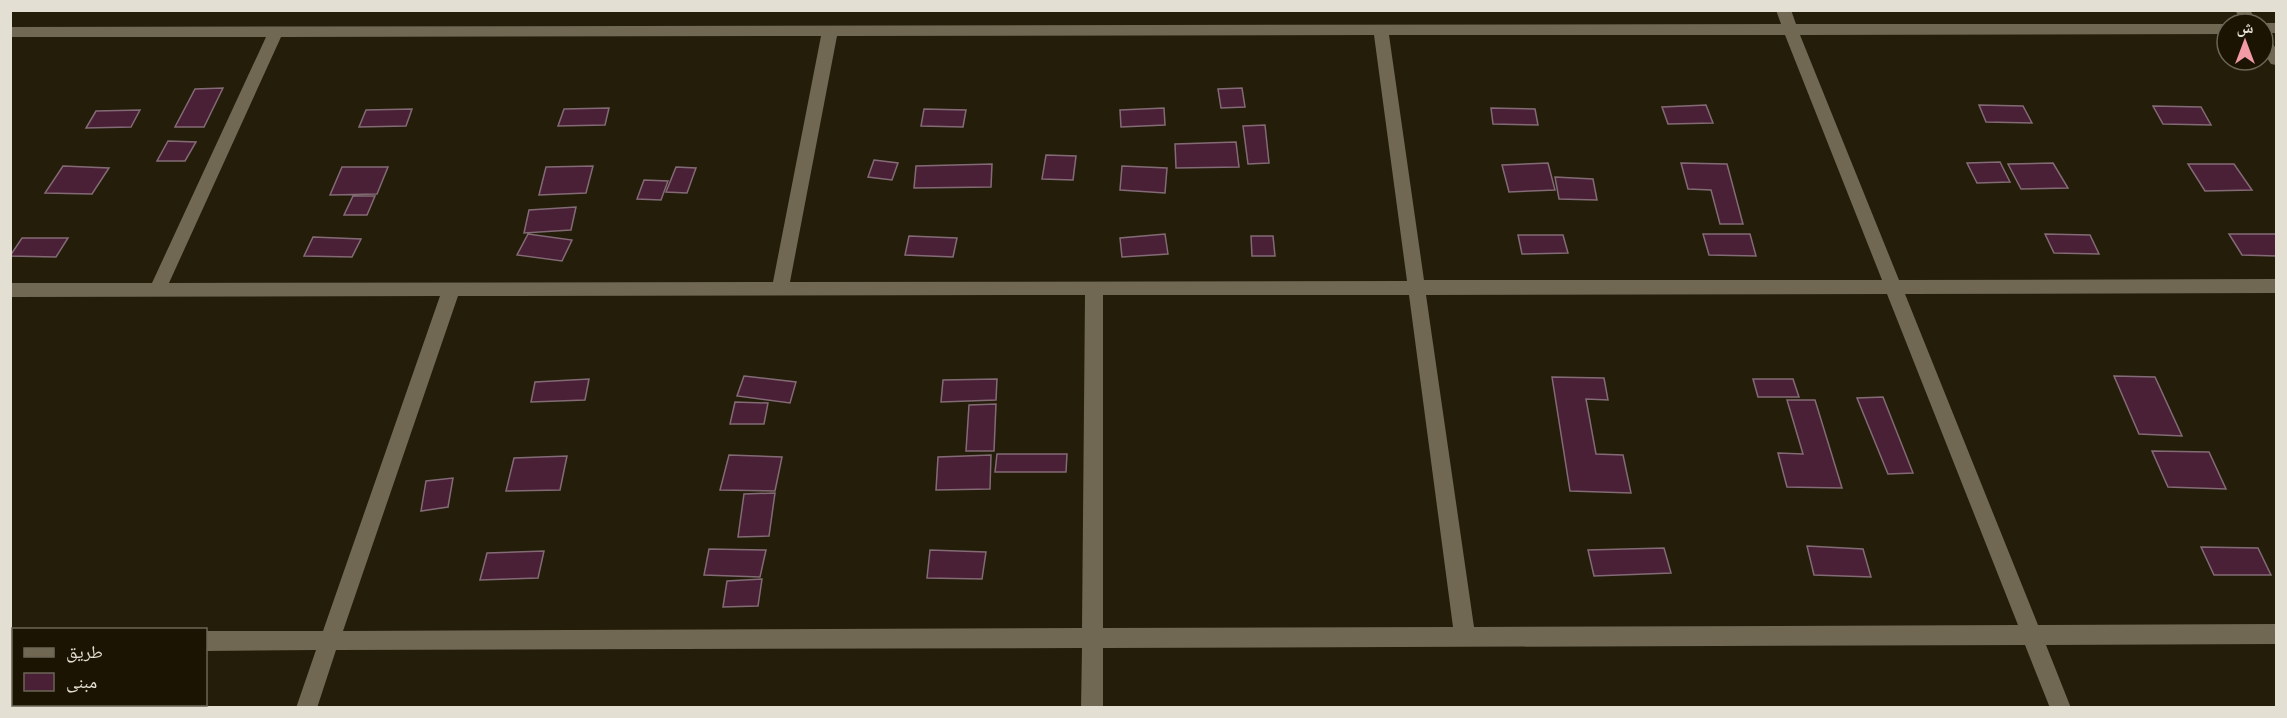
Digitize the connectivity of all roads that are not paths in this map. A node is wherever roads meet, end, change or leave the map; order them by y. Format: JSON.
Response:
{"nodes":[{"id":1,"x":1783,"y":10,"type":"edge"},
{"id":2,"x":2215,"y":28,"type":"edge"},
{"id":3,"x":1790,"y":29,"type":"junction"},
{"id":4,"x":1381,"y":30,"type":"junction"},
{"id":5,"x":830,"y":31,"type":"junction"},
{"id":6,"x":10,"y":32,"type":"edge"},
{"id":7,"x":276,"y":32,"type":"junction"},
{"id":8,"x":2277,"y":286,"type":"edge"},
{"id":9,"x":1892,"y":287,"type":"junction"},
{"id":10,"x":1094,"y":288,"type":"junction"},
{"id":11,"x":1417,"y":288,"type":"junction"},
{"id":12,"x":780,"y":289,"type":"junction"},
{"id":13,"x":10,"y":290,"type":"edge"},
{"id":14,"x":157,"y":290,"type":"junction"},
{"id":15,"x":452,"y":290,"type":"junction"},
{"id":16,"x":2277,"y":634,"type":"edge"},
{"id":17,"x":2030,"y":635,"type":"junction"},
{"id":18,"x":1465,"y":637,"type":"junction"},
{"id":19,"x":1092,"y":638,"type":"junction"},
{"id":20,"x":329,"y":640,"type":"junction"},
{"id":21,"x":207,"y":641,"type":"edge"},
{"id":22,"x":306,"y":708,"type":"edge"},
{"id":23,"x":1092,"y":708,"type":"edge"},
{"id":24,"x":2061,"y":708,"type":"edge"}],
"edges":[{"from":1,"to":3,"type":"street"},
{"from":2,"to":3,"type":"street"},
{"from":3,"to":4,"type":"street"},
{"from":3,"to":9,"type":"street"},
{"from":4,"to":5,"type":"street"},
{"from":4,"to":11,"type":"street"},
{"from":5,"to":7,"type":"street"},
{"from":5,"to":12,"type":"street"},
{"from":6,"to":7,"type":"street"},
{"from":7,"to":14,"type":"street"},
{"from":8,"to":9,"type":"street"},
{"from":9,"to":11,"type":"street"},
{"from":9,"to":17,"type":"street"},
{"from":10,"to":11,"type":"street"},
{"from":10,"to":12,"type":"street"},
{"from":10,"to":19,"type":"street"},
{"from":11,"to":18,"type":"street"},
{"from":12,"to":15,"type":"street"},
{"from":13,"to":14,"type":"street"},
{"from":14,"to":15,"type":"street"},
{"from":15,"to":20,"type":"street"},
{"from":16,"to":17,"type":"street"},
{"from":17,"to":18,"type":"street"},
{"from":17,"to":24,"type":"street"},
{"from":18,"to":19,"type":"street"},
{"from":19,"to":20,"type":"street"},
{"from":19,"to":23,"type":"street"},
{"from":20,"to":21,"type":"street"},
{"from":20,"to":22,"type":"street"}]}
